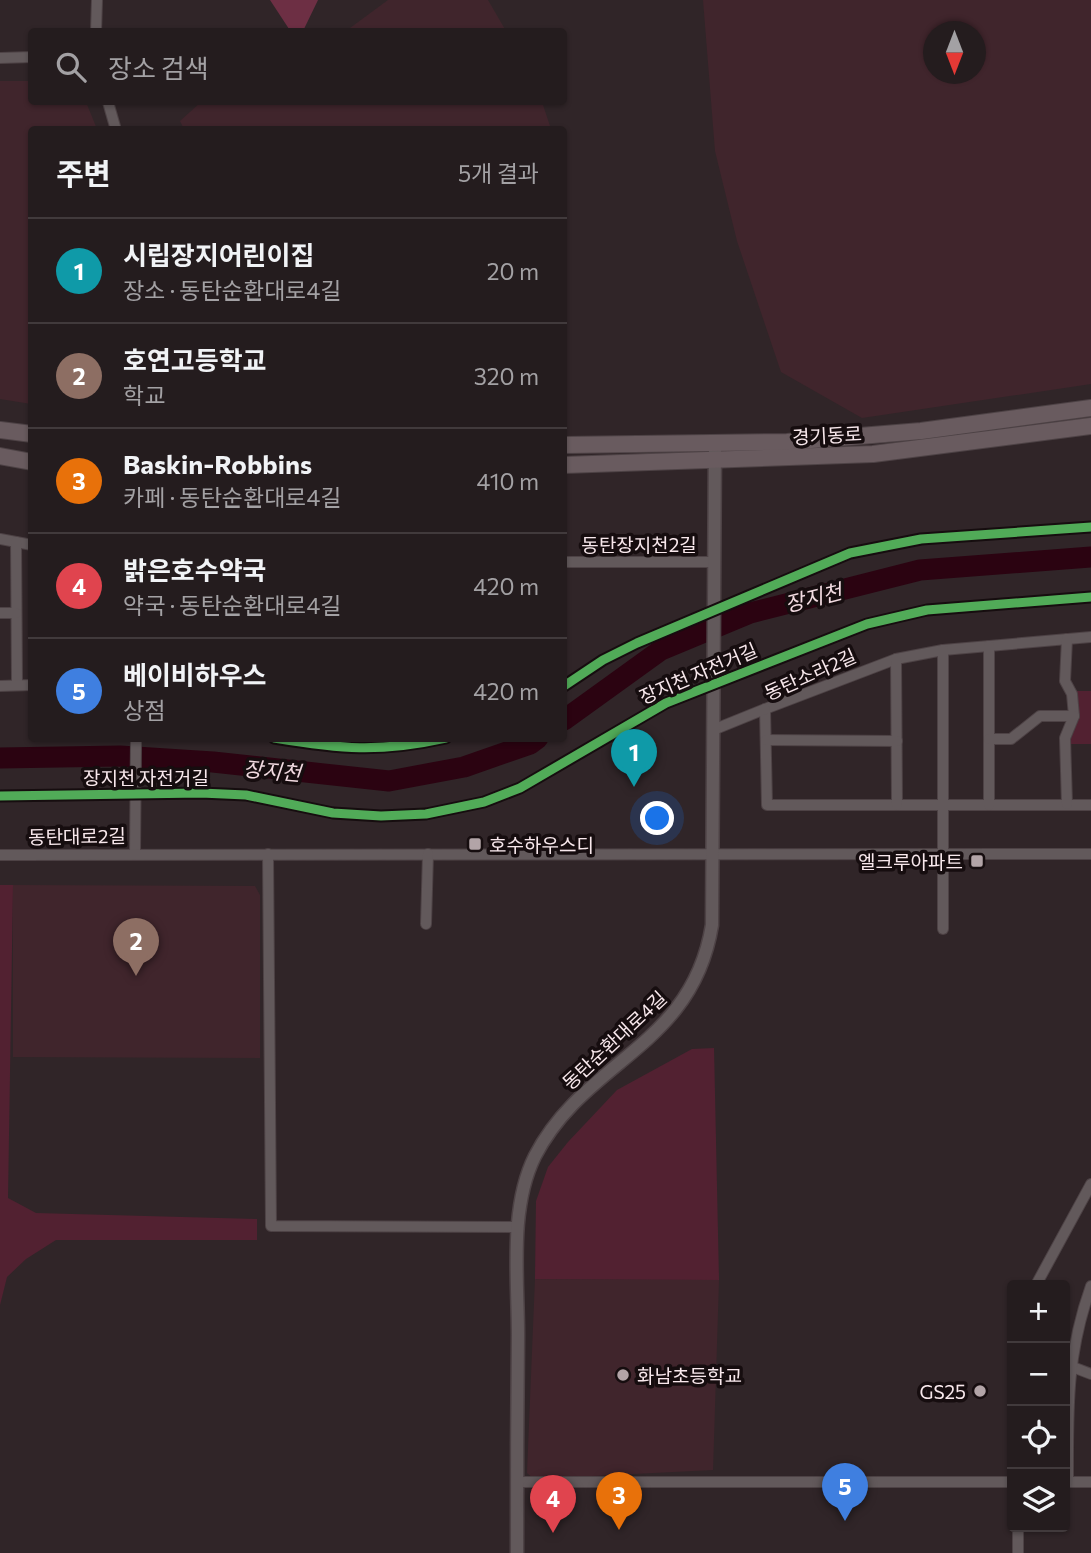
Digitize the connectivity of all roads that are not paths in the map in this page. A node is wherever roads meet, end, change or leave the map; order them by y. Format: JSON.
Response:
{"nodes":[{"id":1,"x":97,"y":0,"type":"edge"},
{"id":2,"x":96,"y":28,"type":"edge"},
{"id":3,"x":28,"y":57,"type":"edge"},
{"id":4,"x":0,"y":58,"type":"edge"},
{"id":5,"x":109,"y":105,"type":"edge"},
{"id":6,"x":115,"y":126,"type":"edge"},
{"id":7,"x":1091,"y":408,"type":"edge"},
{"id":8,"x":1091,"y":426,"type":"edge"},
{"id":9,"x":0,"y":430,"type":"edge"},
{"id":10,"x":28,"y":434,"type":"edge"},
{"id":11,"x":715,"y":444,"type":"junction"},
{"id":12,"x":567,"y":445,"type":"edge"},
{"id":13,"x":0,"y":457,"type":"edge"},
{"id":14,"x":26,"y":461,"type":"edge"},
{"id":15,"x":714,"y":462,"type":"junction"},
{"id":16,"x":567,"y":465,"type":"edge"},
{"id":17,"x":0,"y":538,"type":"edge"},
{"id":18,"x":16,"y":542,"type":"junction"},
{"id":19,"x":28,"y":544,"type":"edge"},
{"id":20,"x":567,"y":562,"type":"edge"},
{"id":21,"x":714,"y":562,"type":"junction"},
{"id":22,"x":0,"y":613,"type":"edge"},
{"id":23,"x":16,"y":613,"type":"junction"},
{"id":24,"x":1091,"y":637,"type":"edge"},
{"id":25,"x":1067,"y":639,"type":"junction"},
{"id":26,"x":989,"y":646,"type":"junction"},
{"id":27,"x":943,"y":650,"type":"junction"},
{"id":28,"x":896,"y":659,"type":"junction"},
{"id":29,"x":17,"y":685,"type":"junction"},
{"id":30,"x":28,"y":685,"type":"edge"},
{"id":31,"x":0,"y":686,"type":"edge"},
{"id":32,"x":765,"y":709,"type":"junction"},
{"id":33,"x":1074,"y":716,"type":"junction"},
{"id":34,"x":713,"y":730,"type":"junction"},
{"id":35,"x":989,"y":739,"type":"junction"},
{"id":36,"x":766,"y":740,"type":"junction"},
{"id":37,"x":897,"y":741,"type":"junction"},
{"id":38,"x":136,"y":742,"type":"edge"},
{"id":39,"x":1067,"y":804,"type":"junction"},
{"id":40,"x":1091,"y":804,"type":"edge"},
{"id":41,"x":897,"y":805,"type":"junction"},
{"id":42,"x":943,"y":805,"type":"junction"},
{"id":43,"x":989,"y":805,"type":"junction"},
{"id":44,"x":135,"y":854,"type":"junction"},
{"id":45,"x":268,"y":854,"type":"junction"},
{"id":46,"x":428,"y":854,"type":"junction"},
{"id":47,"x":712,"y":854,"type":"junction"},
{"id":48,"x":943,"y":854,"type":"junction"},
{"id":49,"x":1091,"y":854,"type":"edge"},
{"id":50,"x":0,"y":855,"type":"edge"},
{"id":51,"x":426,"y":924,"type":"dead end"},
{"id":52,"x":943,"y":929,"type":"dead end"},
{"id":53,"x":1091,"y":1184,"type":"edge"},
{"id":54,"x":518,"y":1227,"type":"junction"},
{"id":55,"x":1039,"y":1280,"type":"edge"},
{"id":56,"x":1091,"y":1286,"type":"edge"},
{"id":57,"x":1089,"y":1300,"type":"edge"},
{"id":58,"x":1070,"y":1366,"type":"joint"},
{"id":59,"x":1091,"y":1374,"type":"edge"},
{"id":60,"x":1069,"y":1406,"type":"edge"},
{"id":61,"x":1066,"y":1469,"type":"edge"},
{"id":62,"x":517,"y":1482,"type":"junction"},
{"id":63,"x":1007,"y":1482,"type":"edge"},
{"id":64,"x":1070,"y":1482,"type":"edge"},
{"id":65,"x":1091,"y":1482,"type":"edge"},
{"id":66,"x":1018,"y":1532,"type":"edge"},
{"id":67,"x":517,"y":1553,"type":"edge"},
{"id":68,"x":1018,"y":1553,"type":"edge"}],
"edges":[{"from":1,"to":2,"type":"street"},
{"from":3,"to":4,"type":"street"},
{"from":5,"to":6,"type":"street"},
{"from":7,"to":11,"type":"main road","name":"경기동로"},
{"from":8,"to":15,"type":"main road","name":"경기동로"},
{"from":9,"to":10,"type":"main road"},
{"from":11,"to":12,"type":"main road","name":"경기동로"},
{"from":11,"to":15,"type":"street","name":"동탄순환대로4길"},
{"from":13,"to":14,"type":"main road"},
{"from":15,"to":16,"type":"main road","name":"경기동로"},
{"from":15,"to":21,"type":"street","name":"동탄순환대로4길"},
{"from":17,"to":18,"type":"street"},
{"from":18,"to":19,"type":"street"},
{"from":18,"to":23,"type":"street"},
{"from":20,"to":21,"type":"street","name":"동탄장지천2길"},
{"from":21,"to":34,"type":"street","name":"동탄순환대로4길"},
{"from":22,"to":23,"type":"street"},
{"from":23,"to":29,"type":"street"},
{"from":24,"to":25,"type":"street","name":"동탄소라2길"},
{"from":25,"to":26,"type":"street","name":"동탄소라2길"},
{"from":25,"to":33,"type":"street"},
{"from":26,"to":27,"type":"street","name":"동탄소라2길"},
{"from":26,"to":35,"type":"street"},
{"from":27,"to":28,"type":"street","name":"동탄소라2길"},
{"from":27,"to":42,"type":"street"},
{"from":28,"to":32,"type":"street","name":"동탄소라2길"},
{"from":28,"to":37,"type":"street"},
{"from":29,"to":30,"type":"street"},
{"from":29,"to":31,"type":"street"},
{"from":32,"to":34,"type":"street"},
{"from":32,"to":36,"type":"street","name":"동탄소라2길"},
{"from":33,"to":35,"type":"street"},
{"from":33,"to":39,"type":"street"},
{"from":34,"to":47,"type":"street","name":"동탄순환대로4길"},
{"from":35,"to":43,"type":"street"},
{"from":36,"to":37,"type":"street"},
{"from":36,"to":41,"type":"street","name":"동탄소라2길"},
{"from":37,"to":41,"type":"street"},
{"from":38,"to":44,"type":"street","name":"동탄대로2길"},
{"from":39,"to":40,"type":"street","name":"동탄소라2길"},
{"from":39,"to":43,"type":"street","name":"동탄소라2길"},
{"from":41,"to":42,"type":"street","name":"동탄소라2길"},
{"from":42,"to":43,"type":"street","name":"동탄소라2길"},
{"from":42,"to":48,"type":"street"},
{"from":44,"to":45,"type":"street"},
{"from":44,"to":50,"type":"street","name":"동탄대로2길"},
{"from":45,"to":46,"type":"street"},
{"from":45,"to":54,"type":"street"},
{"from":46,"to":47,"type":"street"},
{"from":46,"to":51,"type":"street"},
{"from":47,"to":48,"type":"street"},
{"from":47,"to":54,"type":"street","name":"동탄순환대로4길"},
{"from":48,"to":49,"type":"street"},
{"from":48,"to":52,"type":"street"},
{"from":53,"to":55,"type":"street"},
{"from":54,"to":62,"type":"street","name":"동탄순환대로4길"},
{"from":56,"to":57,"type":"street"},
{"from":57,"to":58,"type":"street"},
{"from":58,"to":59,"type":"street"},
{"from":60,"to":61,"type":"street"},
{"from":62,"to":63,"type":"street"},
{"from":62,"to":67,"type":"street","name":"동탄순환대로4길"},
{"from":64,"to":65,"type":"street"},
{"from":66,"to":68,"type":"street"}]}
